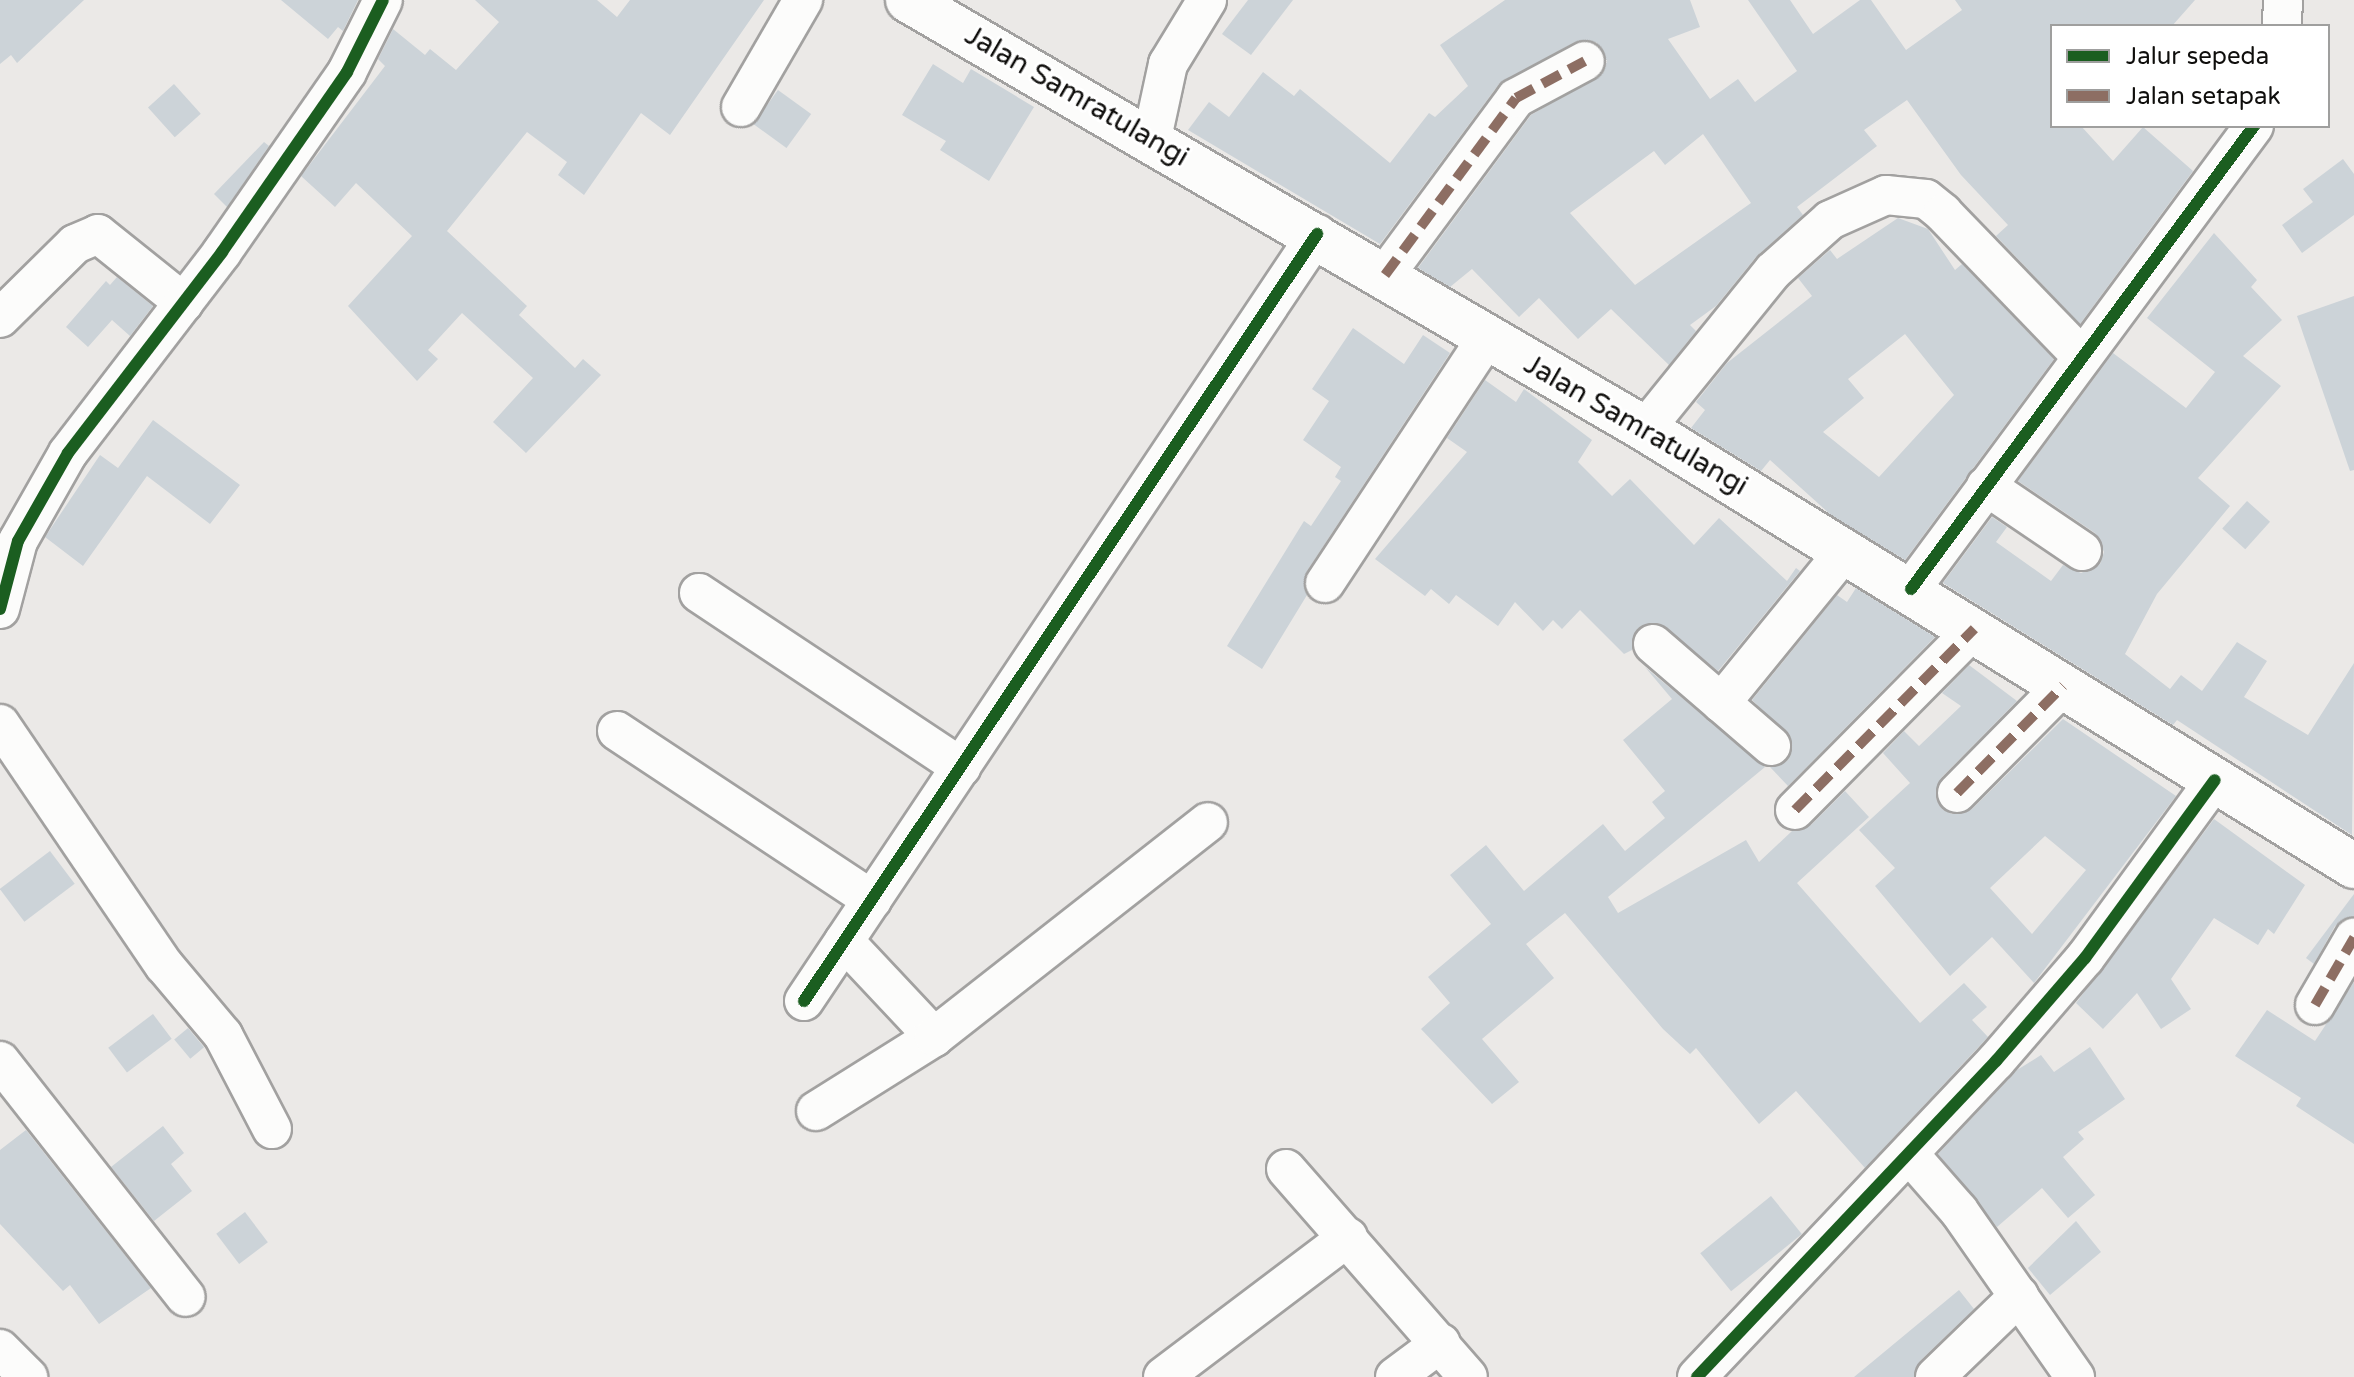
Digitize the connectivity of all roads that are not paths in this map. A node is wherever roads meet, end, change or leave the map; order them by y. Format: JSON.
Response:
{"nodes":[{"id":1,"x":383,"y":0,"type":"edge"},
{"id":2,"x":803,"y":0,"type":"edge"},
{"id":3,"x":908,"y":0,"type":"edge"},
{"id":4,"x":1207,"y":0,"type":"edge"},
{"id":5,"x":2283,"y":0,"type":"edge"},
{"id":6,"x":956,"y":11,"type":"edge"},
{"id":7,"x":2282,"y":24,"type":"edge"},
{"id":8,"x":1585,"y":61,"type":"dead end"},
{"id":9,"x":741,"y":107,"type":"dead end"},
{"id":10,"x":2253,"y":128,"type":"edge"},
{"id":11,"x":1152,"y":138,"type":"junction"},
{"id":12,"x":1317,"y":234,"type":"junction"},
{"id":13,"x":1385,"y":275,"type":"junction"},
{"id":14,"x":184,"y":303,"type":"junction"},
{"id":15,"x":0,"y":318,"type":"edge"},
{"id":16,"x":1487,"y":337,"type":"junction"},
{"id":17,"x":2082,"y":357,"type":"junction"},
{"id":18,"x":1645,"y":429,"type":"junction"},
{"id":19,"x":1986,"y":486,"type":"junction"},
{"id":20,"x":1846,"y":550,"type":"junction"},
{"id":21,"x":2082,"y":551,"type":"dead end"},
{"id":22,"x":1325,"y":583,"type":"dead end"},
{"id":23,"x":1911,"y":589,"type":"junction"},
{"id":24,"x":699,"y":593,"type":"dead end"},
{"id":25,"x":0,"y":609,"type":"edge"},
{"id":26,"x":1974,"y":629,"type":"junction"},
{"id":27,"x":1653,"y":644,"type":"dead end"},
{"id":28,"x":2063,"y":686,"type":"junction"},
{"id":29,"x":1721,"y":703,"type":"junction"},
{"id":30,"x":0,"y":724,"type":"edge"},
{"id":31,"x":617,"y":731,"type":"dead end"},
{"id":32,"x":1771,"y":746,"type":"dead end"},
{"id":33,"x":961,"y":767,"type":"junction"},
{"id":34,"x":2215,"y":780,"type":"junction"},
{"id":35,"x":1957,"y":793,"type":"dead end"},
{"id":36,"x":1795,"y":810,"type":"dead end"},
{"id":37,"x":1208,"y":822,"type":"dead end"},
{"id":38,"x":2353,"y":862,"type":"edge"},
{"id":39,"x":872,"y":900,"type":"junction"},
{"id":40,"x":2354,"y":938,"type":"edge"},
{"id":41,"x":844,"y":941,"type":"junction"},
{"id":42,"x":804,"y":1001,"type":"dead end"},
{"id":43,"x":2315,"y":1005,"type":"dead end"},
{"id":44,"x":934,"y":1037,"type":"junction"},
{"id":45,"x":0,"y":1061,"type":"edge"},
{"id":46,"x":816,"y":1111,"type":"dead end"},
{"id":47,"x":272,"y":1129,"type":"dead end"},
{"id":48,"x":1910,"y":1155,"type":"junction"},
{"id":49,"x":1286,"y":1169,"type":"dead end"},
{"id":50,"x":1348,"y":1237,"type":"junction"},
{"id":51,"x":2019,"y":1296,"type":"junction"},
{"id":52,"x":186,"y":1297,"type":"dead end"},
{"id":53,"x":1441,"y":1343,"type":"junction"},
{"id":54,"x":0,"y":1349,"type":"edge"},
{"id":55,"x":28,"y":1377,"type":"edge"},
{"id":56,"x":1163,"y":1377,"type":"edge"},
{"id":57,"x":1395,"y":1377,"type":"edge"},
{"id":58,"x":1468,"y":1377,"type":"edge"},
{"id":59,"x":1697,"y":1377,"type":"edge"},
{"id":60,"x":1935,"y":1377,"type":"edge"},
{"id":61,"x":2075,"y":1377,"type":"edge"}],
"edges":[{"from":1,"to":14,"type":"street"},
{"from":2,"to":9,"type":"street"},
{"from":3,"to":6,"type":"main road","name":"Jalan Samratulangi"},
{"from":4,"to":11,"type":"street"},
{"from":5,"to":7,"type":"street"},
{"from":6,"to":11,"type":"main road","name":"Jalan Samratulangi"},
{"from":8,"to":13,"type":"street"},
{"from":10,"to":17,"type":"street"},
{"from":11,"to":12,"type":"main road","name":"Jalan Samratulangi"},
{"from":12,"to":13,"type":"main road","name":"Jalan Samratulangi"},
{"from":12,"to":33,"type":"street"},
{"from":13,"to":16,"type":"main road","name":"Jalan Samratulangi"},
{"from":14,"to":15,"type":"street"},
{"from":14,"to":25,"type":"street"},
{"from":16,"to":18,"type":"main road","name":"Jalan Samratulangi"},
{"from":16,"to":22,"type":"street"},
{"from":17,"to":18,"type":"street"},
{"from":17,"to":19,"type":"street"},
{"from":18,"to":20,"type":"main road","name":"Jalan Samratulangi"},
{"from":19,"to":21,"type":"street"},
{"from":19,"to":23,"type":"street"},
{"from":20,"to":23,"type":"main road","name":"Jalan Samratulangi"},
{"from":20,"to":29,"type":"street"},
{"from":23,"to":26,"type":"main road","name":"Jalan Samratulangi"},
{"from":24,"to":33,"type":"street"},
{"from":26,"to":28,"type":"main road","name":"Jalan Samratulangi"},
{"from":26,"to":36,"type":"street"},
{"from":27,"to":29,"type":"street"},
{"from":28,"to":34,"type":"main road","name":"Jalan Samratulangi"},
{"from":28,"to":35,"type":"street"},
{"from":29,"to":32,"type":"street"},
{"from":30,"to":47,"type":"street"},
{"from":31,"to":39,"type":"street"},
{"from":33,"to":39,"type":"street"},
{"from":34,"to":38,"type":"main road","name":"Jalan Samratulangi"},
{"from":34,"to":48,"type":"street"},
{"from":37,"to":44,"type":"street"},
{"from":39,"to":41,"type":"street"},
{"from":40,"to":43,"type":"street"},
{"from":41,"to":42,"type":"street"},
{"from":41,"to":44,"type":"street"},
{"from":44,"to":46,"type":"street"},
{"from":45,"to":52,"type":"street"},
{"from":48,"to":51,"type":"street"},
{"from":48,"to":59,"type":"street"},
{"from":49,"to":50,"type":"street"},
{"from":50,"to":53,"type":"street"},
{"from":50,"to":56,"type":"street"},
{"from":51,"to":60,"type":"street"},
{"from":51,"to":61,"type":"street"},
{"from":53,"to":57,"type":"street"},
{"from":53,"to":58,"type":"street"},
{"from":54,"to":55,"type":"street"}]}
